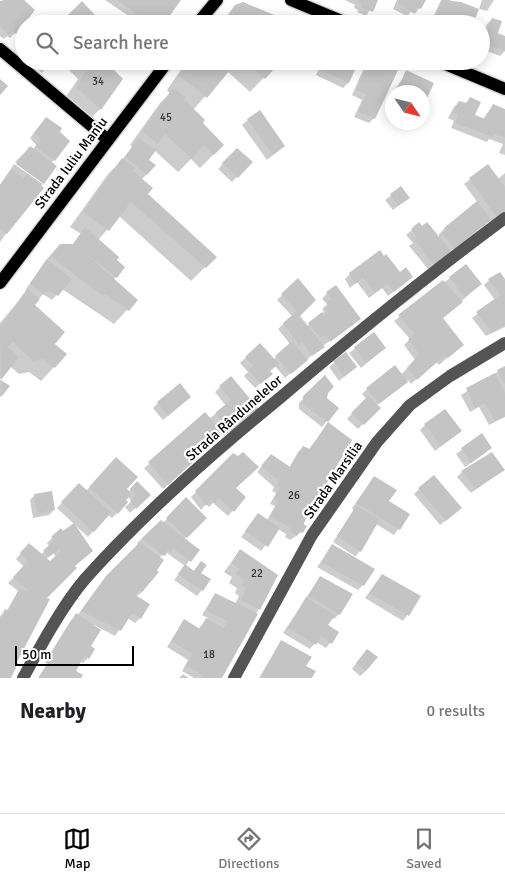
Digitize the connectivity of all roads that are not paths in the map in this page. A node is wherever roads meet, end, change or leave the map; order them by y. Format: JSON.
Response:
{"nodes":[{"id":1,"x":217,"y":0,"type":"edge"},
{"id":2,"x":291,"y":0,"type":"edge"},
{"id":3,"x":204,"y":15,"type":"edge"},
{"id":4,"x":327,"y":15,"type":"edge"},
{"id":5,"x":0,"y":49,"type":"edge"},
{"id":6,"x":15,"y":62,"type":"edge"},
{"id":7,"x":25,"y":70,"type":"edge"},
{"id":8,"x":161,"y":70,"type":"edge"},
{"id":9,"x":460,"y":70,"type":"edge"},
{"id":10,"x":505,"y":89,"type":"edge"},
{"id":11,"x":108,"y":139,"type":"junction"},
{"id":12,"x":505,"y":218,"type":"edge"},
{"id":13,"x":0,"y":283,"type":"edge"},
{"id":14,"x":505,"y":343,"type":"edge"},
{"id":15,"x":23,"y":678,"type":"edge"},
{"id":16,"x":234,"y":678,"type":"edge"}],
"edges":[{"from":1,"to":3,"type":"main road"},
{"from":2,"to":4,"type":"main road"},
{"from":5,"to":6,"type":"main road"},
{"from":7,"to":11,"type":"main road"},
{"from":8,"to":11,"type":"main road","name":"Strada Iuliu Maniu"},
{"from":9,"to":10,"type":"main road"},
{"from":11,"to":13,"type":"main road","name":"Strada Iuliu Maniu"},
{"from":12,"to":15,"type":"street","name":"Strada Rândunelelor"},
{"from":14,"to":16,"type":"street","name":"Strada Marsilia"}]}
